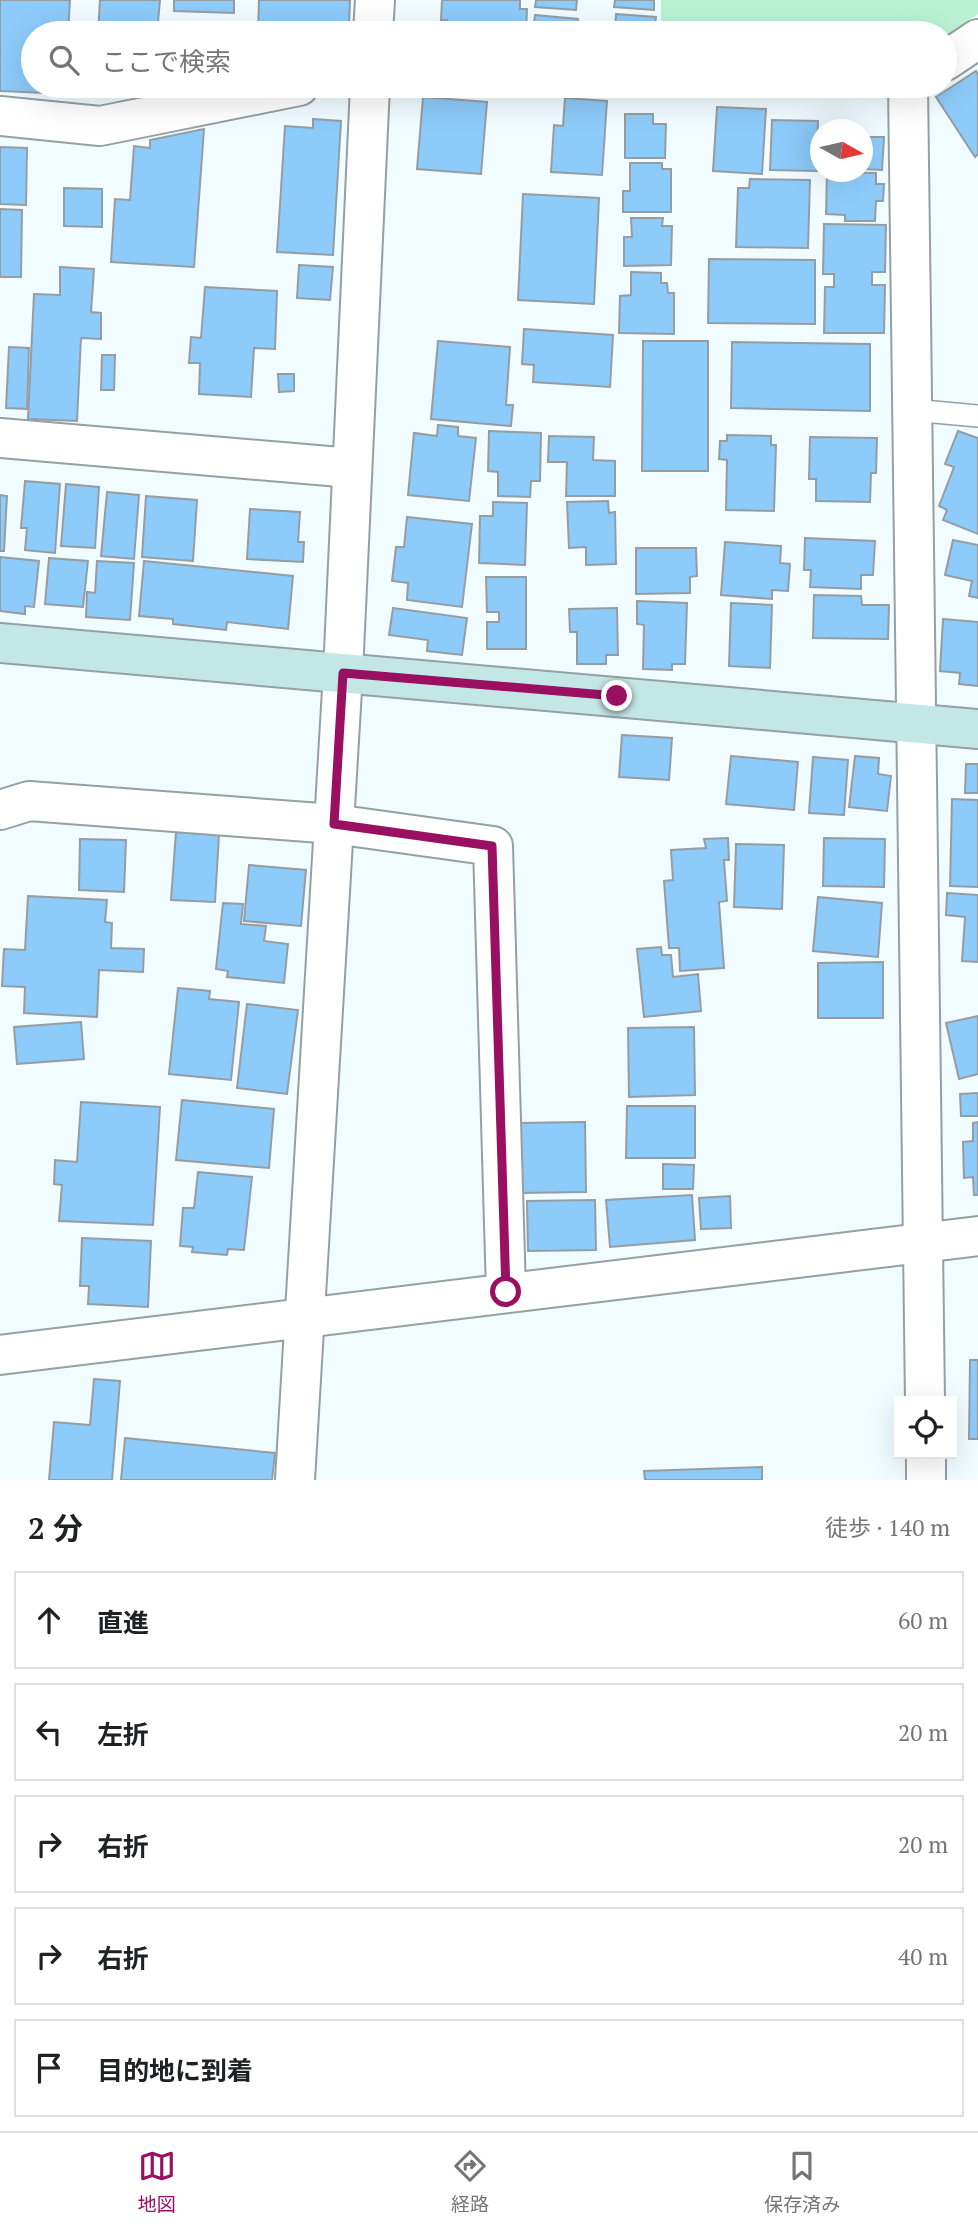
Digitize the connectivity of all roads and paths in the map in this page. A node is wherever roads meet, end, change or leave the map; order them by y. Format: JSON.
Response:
{"nodes":[{"id":1,"x":375,"y":0,"type":"edge"},
{"id":2,"x":374,"y":21,"type":"edge"},
{"id":3,"x":978,"y":39,"type":"edge"},
{"id":4,"x":957,"y":53,"type":"edge"},
{"id":5,"x":239,"y":98,"type":"edge"},
{"id":6,"x":369,"y":98,"type":"edge"},
{"id":7,"x":908,"y":98,"type":"edge"},
{"id":8,"x":0,"y":116,"type":"edge"},
{"id":9,"x":912,"y":410,"type":"junction"},
{"id":10,"x":978,"y":416,"type":"edge"},
{"id":11,"x":0,"y":438,"type":"edge"},
{"id":12,"x":352,"y":468,"type":"junction"},
{"id":13,"x":0,"y":643,"type":"edge"},
{"id":14,"x":343,"y":673,"type":"junction"},
{"id":15,"x":915,"y":724,"type":"junction"},
{"id":16,"x":978,"y":729,"type":"edge"},
{"id":17,"x":0,"y":810,"type":"edge"},
{"id":18,"x":334,"y":824,"type":"junction"},
{"id":19,"x":978,"y":1236,"type":"edge"},
{"id":20,"x":924,"y":1243,"type":"junction"},
{"id":21,"x":506,"y":1292,"type":"junction"},
{"id":22,"x":303,"y":1316,"type":"junction"},
{"id":23,"x":0,"y":1355,"type":"edge"},
{"id":24,"x":925,"y":1396,"type":"edge"},
{"id":25,"x":926,"y":1459,"type":"edge"},
{"id":26,"x":295,"y":1480,"type":"edge"},
{"id":27,"x":926,"y":1480,"type":"edge"}],
"edges":[{"from":1,"to":2,"type":"street"},
{"from":3,"to":4,"type":"street"},
{"from":5,"to":8,"type":"street"},
{"from":6,"to":12,"type":"street"},
{"from":7,"to":9,"type":"street"},
{"from":9,"to":10,"type":"lane"},
{"from":9,"to":15,"type":"street"},
{"from":11,"to":12,"type":"street"},
{"from":12,"to":14,"type":"street"},
{"from":13,"to":14,"type":"street"},
{"from":14,"to":15,"type":"street"},
{"from":14,"to":18,"type":"street"},
{"from":15,"to":16,"type":"street"},
{"from":15,"to":20,"type":"street"},
{"from":17,"to":18,"type":"street"},
{"from":18,"to":21,"type":"street"},
{"from":18,"to":22,"type":"street"},
{"from":19,"to":20,"type":"street"},
{"from":20,"to":21,"type":"street"},
{"from":20,"to":24,"type":"street"},
{"from":21,"to":22,"type":"street"},
{"from":22,"to":23,"type":"street"},
{"from":22,"to":26,"type":"street"},
{"from":25,"to":27,"type":"street"}]}
